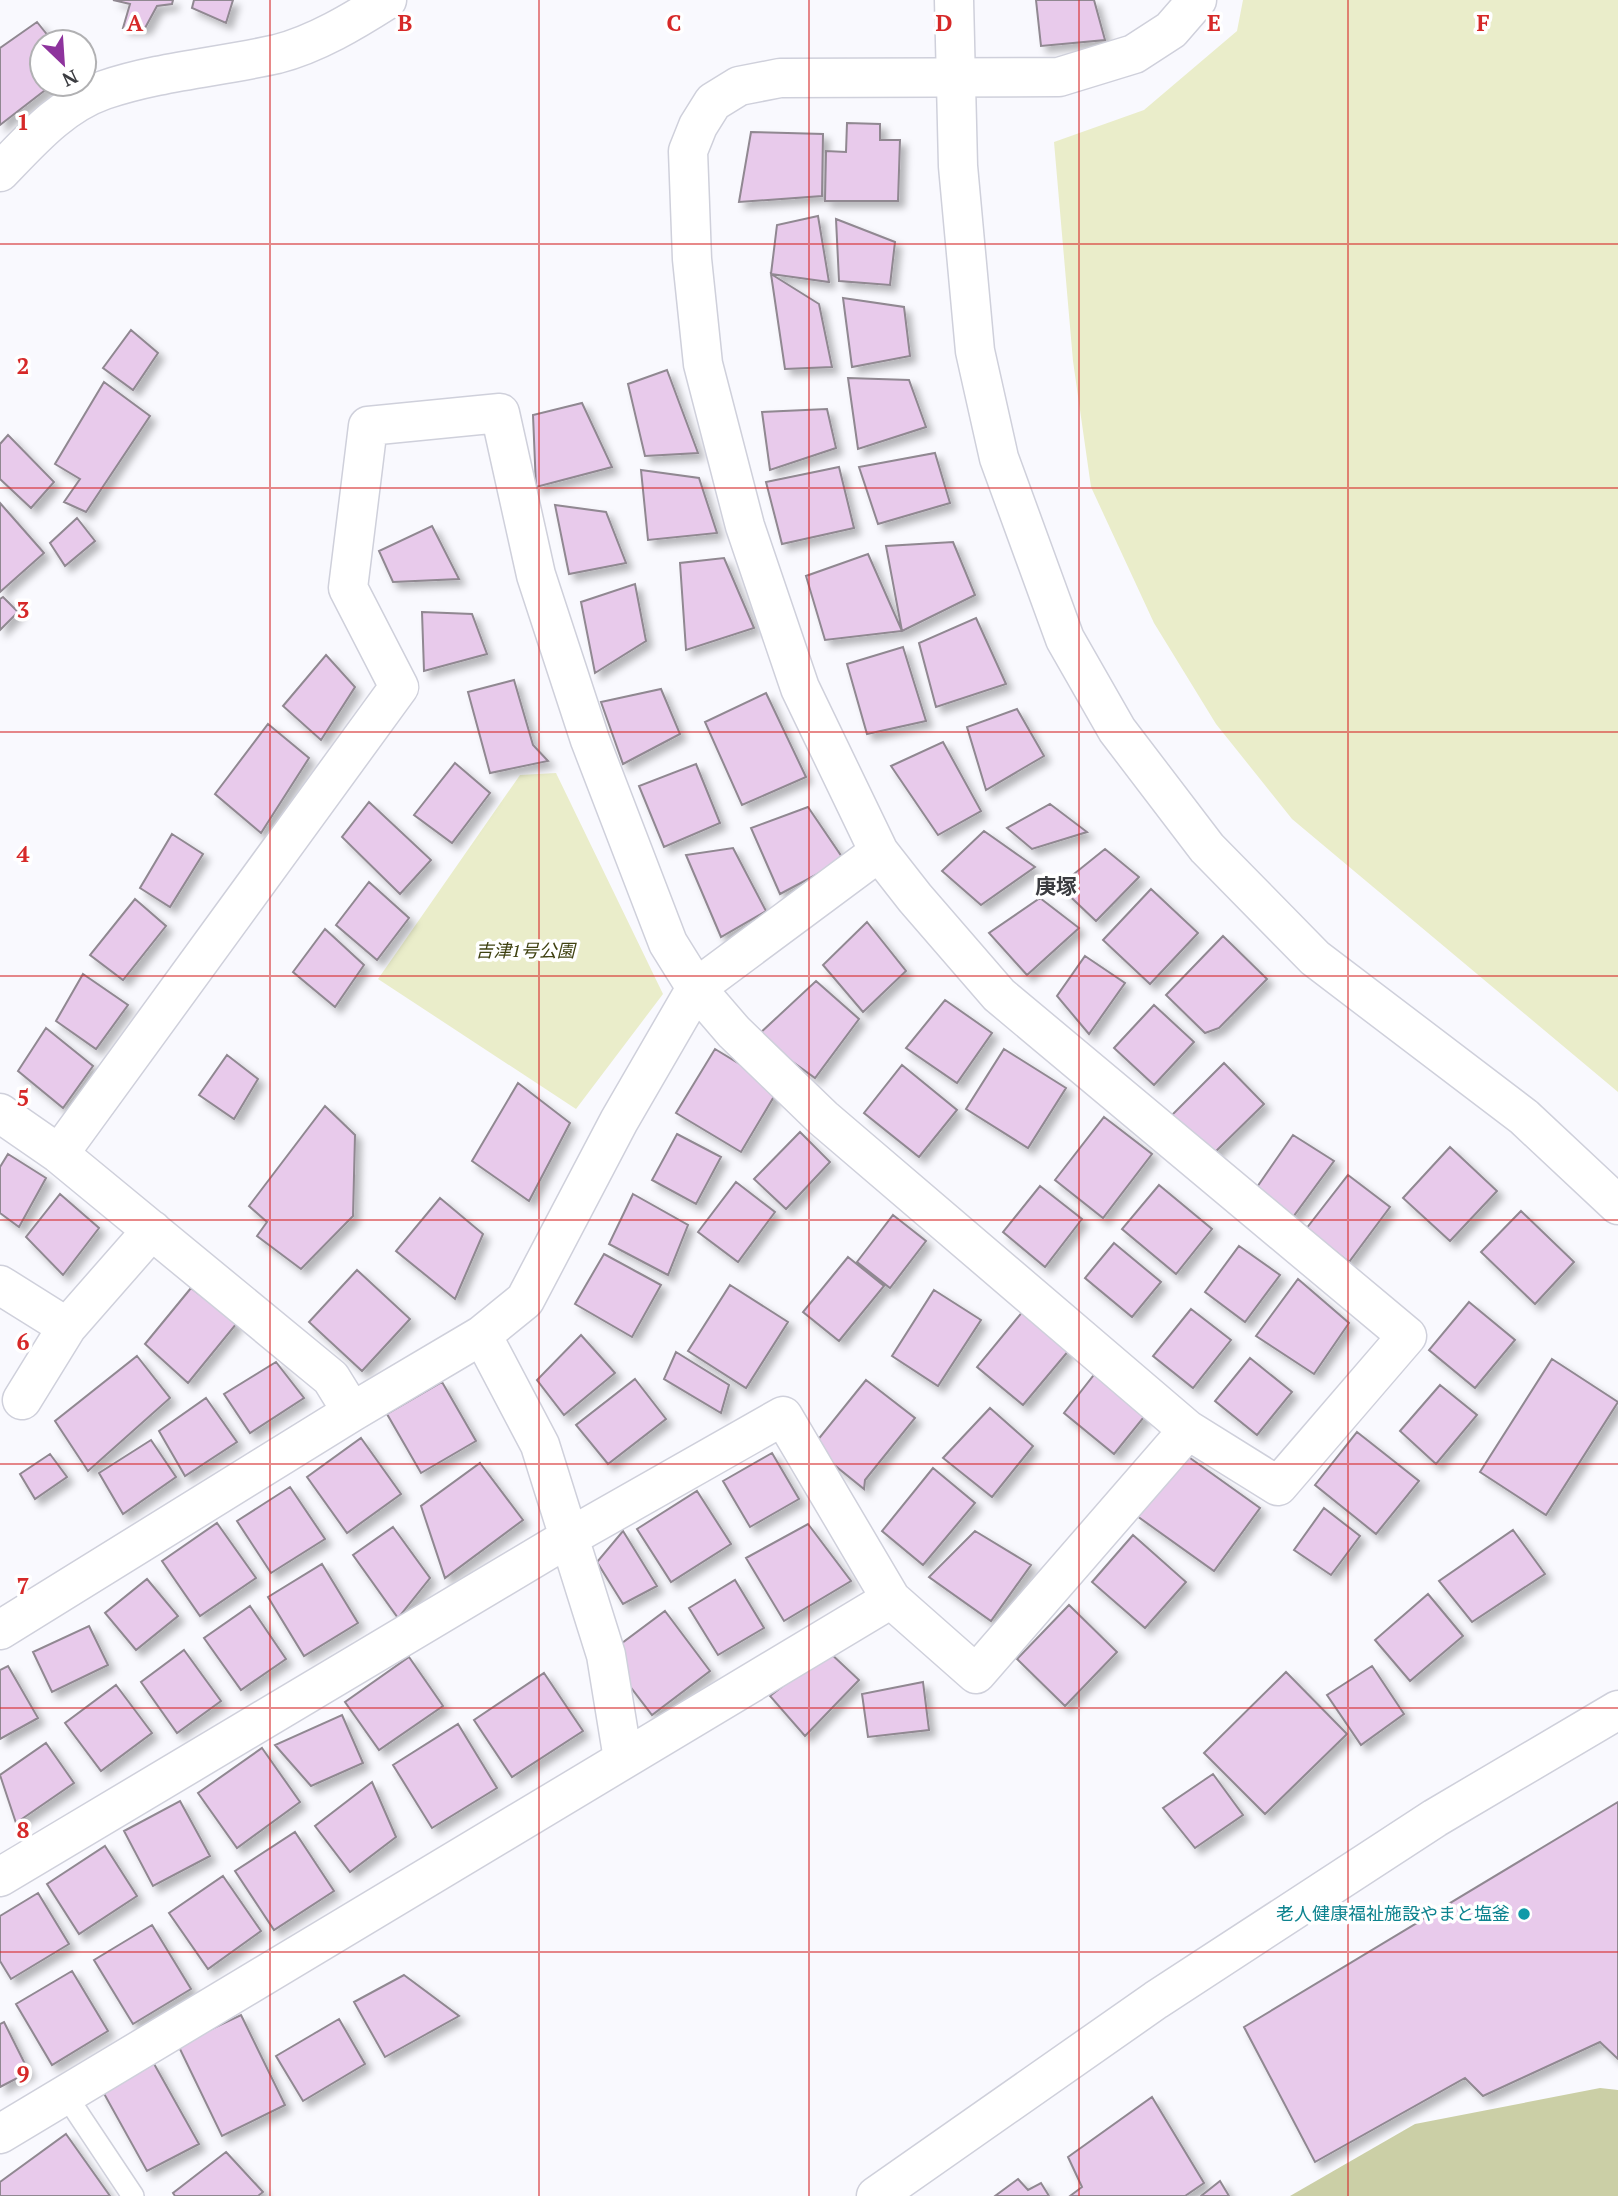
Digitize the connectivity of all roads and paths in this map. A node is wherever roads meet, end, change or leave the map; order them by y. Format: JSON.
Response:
{"nodes":[{"id":1,"x":387,"y":0,"type":"edge"},
{"id":2,"x":954,"y":0,"type":"edge"},
{"id":3,"x":1196,"y":0,"type":"edge"},
{"id":4,"x":954,"y":77,"type":"junction"},
{"id":5,"x":0,"y":172,"type":"edge"},
{"id":6,"x":879,"y":852,"type":"junction"},
{"id":7,"x":696,"y":988,"type":"junction"},
{"id":8,"x":0,"y":1113,"type":"edge"},
{"id":9,"x":59,"y":1154,"type":"junction"},
{"id":10,"x":1618,"y":1205,"type":"edge"},
{"id":11,"x":152,"y":1230,"type":"junction"},
{"id":12,"x":0,"y":1285,"type":"edge"},
{"id":13,"x":68,"y":1327,"type":"junction"},
{"id":14,"x":482,"y":1335,"type":"junction"},
{"id":15,"x":22,"y":1400,"type":"dead end"},
{"id":16,"x":352,"y":1412,"type":"junction"},
{"id":17,"x":1188,"y":1430,"type":"junction"},
{"id":18,"x":568,"y":1538,"type":"junction"},
{"id":19,"x":891,"y":1599,"type":"junction"},
{"id":20,"x":0,"y":1630,"type":"edge"},
{"id":21,"x":1618,"y":1710,"type":"edge"},
{"id":22,"x":623,"y":1759,"type":"junction"},
{"id":23,"x":0,"y":1877,"type":"edge"},
{"id":24,"x":65,"y":2094,"type":"junction"},
{"id":25,"x":0,"y":2134,"type":"edge"},
{"id":26,"x":133,"y":2196,"type":"edge"},
{"id":27,"x":876,"y":2196,"type":"edge"}],
"edges":[{"from":1,"to":5,"type":"street"},
{"from":2,"to":4,"type":"street"},
{"from":3,"to":4,"type":"street"},
{"from":4,"to":6,"type":"street"},
{"from":4,"to":10,"type":"street"},
{"from":6,"to":7,"type":"street"},
{"from":6,"to":17,"type":"street"},
{"from":7,"to":9,"type":"street"},
{"from":7,"to":14,"type":"street"},
{"from":7,"to":17,"type":"street"},
{"from":8,"to":9,"type":"street"},
{"from":9,"to":11,"type":"street"},
{"from":11,"to":13,"type":"street"},
{"from":11,"to":16,"type":"street"},
{"from":12,"to":13,"type":"street"},
{"from":13,"to":15,"type":"street"},
{"from":14,"to":16,"type":"street"},
{"from":14,"to":18,"type":"street"},
{"from":16,"to":20,"type":"street"},
{"from":17,"to":19,"type":"street"},
{"from":18,"to":19,"type":"street"},
{"from":18,"to":22,"type":"street"},
{"from":18,"to":23,"type":"street"},
{"from":19,"to":22,"type":"street"},
{"from":21,"to":27,"type":"street"},
{"from":22,"to":24,"type":"street"},
{"from":24,"to":25,"type":"street"},
{"from":24,"to":26,"type":"lane"}]}
